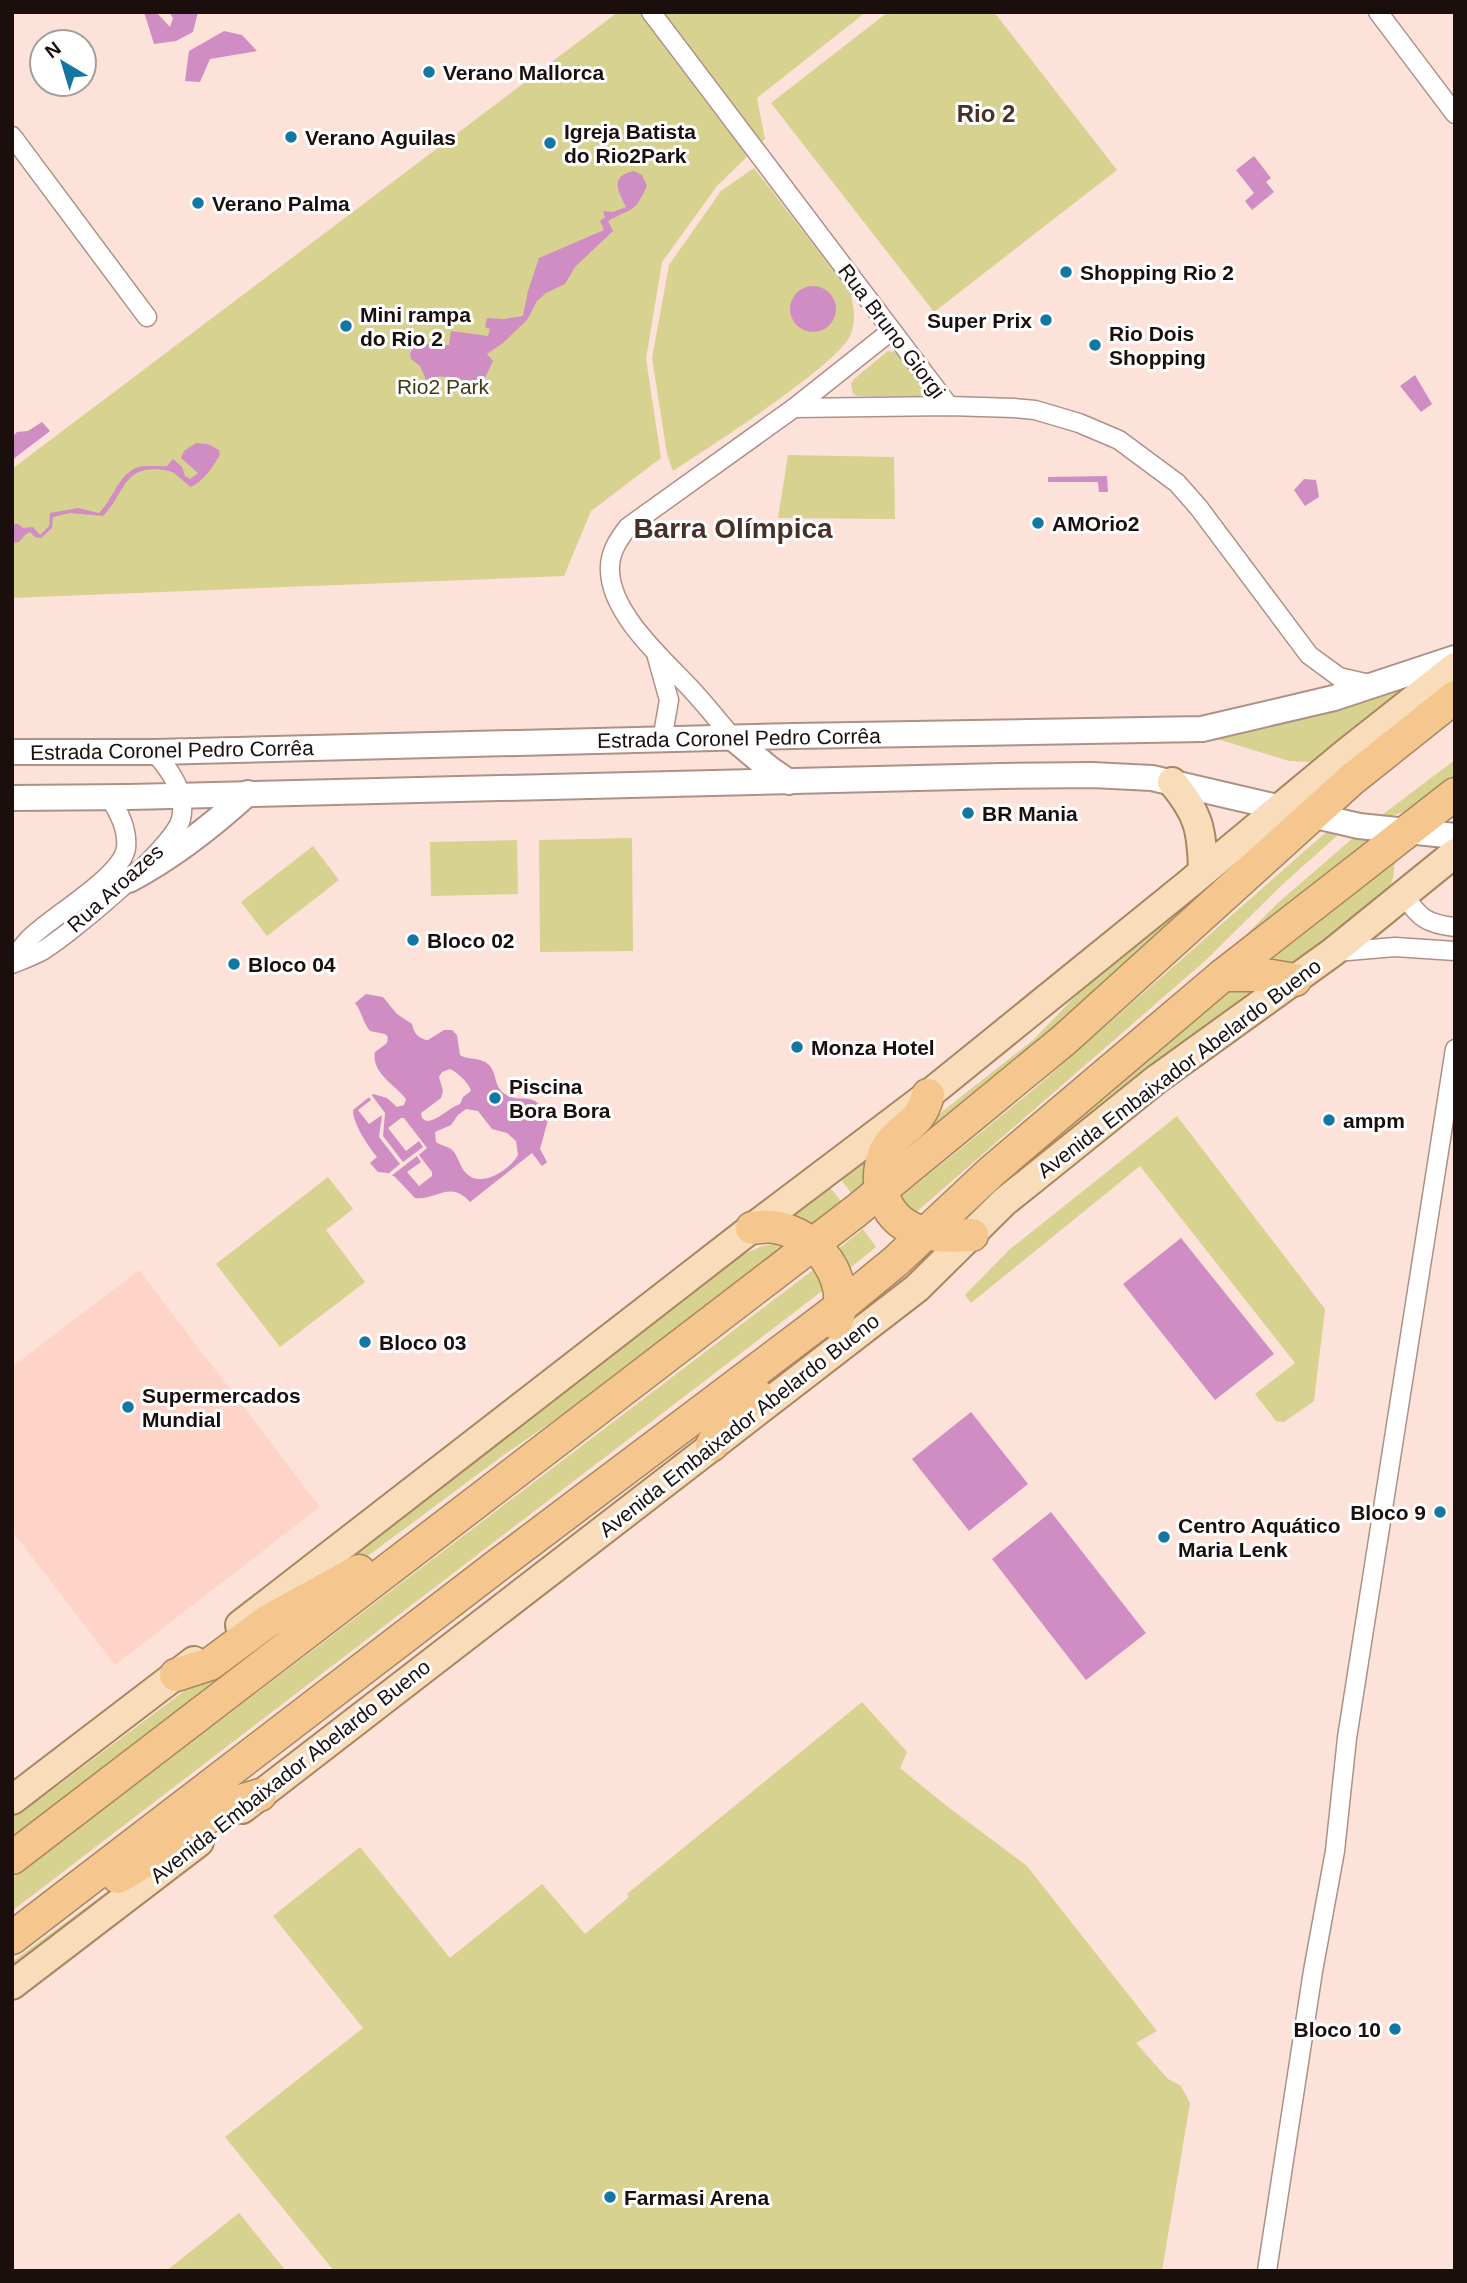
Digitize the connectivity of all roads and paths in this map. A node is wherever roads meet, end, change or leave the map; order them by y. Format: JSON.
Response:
{"nodes":[{"id":1,"x":652,"y":12,"type":"edge"},
{"id":2,"x":1378,"y":12,"type":"edge"},
{"id":3,"x":1455,"y":114,"type":"edge"},
{"id":4,"x":12,"y":136,"type":"edge"},
{"id":5,"x":148,"y":317,"type":"dead end"},
{"id":6,"x":891,"y":331,"type":"junction"},
{"id":7,"x":949,"y":406,"type":"junction"},
{"id":8,"x":794,"y":408,"type":"junction"},
{"id":9,"x":655,"y":651,"type":"junction"},
{"id":10,"x":1455,"y":658,"type":"edge"},
{"id":11,"x":1455,"y":667,"type":"edge"},
{"id":12,"x":1374,"y":685,"type":"junction"},
{"id":13,"x":1455,"y":697,"type":"edge"},
{"id":14,"x":733,"y":738,"type":"junction"},
{"id":15,"x":662,"y":740,"type":"junction"},
{"id":16,"x":12,"y":752,"type":"edge"},
{"id":17,"x":154,"y":752,"type":"junction"},
{"id":18,"x":789,"y":782,"type":"junction"},
{"id":19,"x":1172,"y":782,"type":"junction"},
{"id":20,"x":248,"y":793,"type":"junction"},
{"id":21,"x":1455,"y":794,"type":"edge"},
{"id":22,"x":181,"y":796,"type":"junction"},
{"id":23,"x":12,"y":798,"type":"edge"},
{"id":24,"x":110,"y":798,"type":"junction"},
{"id":25,"x":1280,"y":807,"type":"junction"},
{"id":26,"x":1312,"y":815,"type":"junction"},
{"id":27,"x":1406,"y":832,"type":"junction"},
{"id":28,"x":1455,"y":836,"type":"edge"},
{"id":29,"x":1455,"y":853,"type":"edge"},
{"id":30,"x":1203,"y":872,"type":"junction"},
{"id":31,"x":129,"y":880,"type":"junction"},
{"id":32,"x":1404,"y":895,"type":"junction"},
{"id":33,"x":1455,"y":927,"type":"edge"},
{"id":34,"x":1455,"y":951,"type":"edge"},
{"id":35,"x":1333,"y":952,"type":"junction"},
{"id":36,"x":12,"y":962,"type":"edge"},
{"id":37,"x":1223,"y":975,"type":"junction"},
{"id":38,"x":1295,"y":980,"type":"junction"},
{"id":39,"x":1455,"y":1049,"type":"edge"},
{"id":40,"x":928,"y":1095,"type":"junction"},
{"id":41,"x":881,"y":1189,"type":"junction"},
{"id":42,"x":752,"y":1227,"type":"junction"},
{"id":43,"x":925,"y":1234,"type":"junction"},
{"id":44,"x":972,"y":1235,"type":"junction"},
{"id":45,"x":814,"y":1244,"type":"junction"},
{"id":46,"x":840,"y":1307,"type":"junction"},
{"id":47,"x":560,"y":1436,"type":"junction"},
{"id":48,"x":712,"y":1445,"type":"junction"},
{"id":49,"x":176,"y":1675,"type":"junction"},
{"id":50,"x":260,"y":1795,"type":"junction"},
{"id":51,"x":12,"y":1800,"type":"edge"},
{"id":52,"x":12,"y":1858,"type":"edge"},
{"id":53,"x":12,"y":1938,"type":"edge"},
{"id":54,"x":12,"y":1955,"type":"edge"},
{"id":55,"x":12,"y":1985,"type":"edge"},
{"id":56,"x":1267,"y":2271,"type":"edge"}],
"edges":[{"from":1,"to":6,"type":"street","name":"Rua Bruno Giorgi"},
{"from":2,"to":3,"type":"street"},
{"from":4,"to":5,"type":"street"},
{"from":6,"to":7,"type":"street","name":"Rua Bruno Giorgi"},
{"from":6,"to":8,"type":"street"},
{"from":7,"to":8,"type":"street"},
{"from":7,"to":12,"type":"street","name":"Rua Bruno Giorgi"},
{"from":8,"to":9,"type":"street"},
{"from":9,"to":14,"type":"street"},
{"from":9,"to":15,"type":"street"},
{"from":10,"to":12,"type":"main road","name":"Estrada Coronel Pedro Corrêa"},
{"from":11,"to":25,"type":"main road"},
{"from":12,"to":14,"type":"main road","name":"Estrada Coronel Pedro Corrêa"},
{"from":13,"to":26,"type":"highway"},
{"from":14,"to":15,"type":"main road","name":"Estrada Coronel Pedro Corrêa"},
{"from":14,"to":18,"type":"main road"},
{"from":15,"to":17,"type":"main road","name":"Estrada Coronel Pedro Corrêa"},
{"from":16,"to":17,"type":"main road","name":"Estrada Coronel Pedro Corrêa"},
{"from":17,"to":22,"type":"street"},
{"from":18,"to":19,"type":"main road","name":"Estrada Coronel Pedro Corrêa"},
{"from":18,"to":20,"type":"main road","name":"Estrada Coronel Pedro Corrêa"},
{"from":19,"to":25,"type":"main road","name":"Estrada Coronel Pedro Corrêa"},
{"from":19,"to":30,"type":"main road"},
{"from":20,"to":22,"type":"main road","name":"Estrada Coronel Pedro Corrêa"},
{"from":20,"to":31,"type":"main road"},
{"from":21,"to":27,"type":"highway","name":"Avenida Embaixador Abelardo Bueno"},
{"from":22,"to":24,"type":"main road","name":"Estrada Coronel Pedro Corrêa"},
{"from":22,"to":31,"type":"street","name":"Rua Aroazes"},
{"from":23,"to":24,"type":"main road","name":"Estrada Coronel Pedro Corrêa"},
{"from":24,"to":36,"type":"street","name":"Rua Aroazes"},
{"from":25,"to":26,"type":"main road","name":"Estrada Coronel Pedro Corrêa"},
{"from":25,"to":30,"type":"main road"},
{"from":26,"to":27,"type":"main road","name":"Estrada Coronel Pedro Corrêa"},
{"from":26,"to":41,"type":"highway"},
{"from":27,"to":28,"type":"main road","name":"Estrada Coronel Pedro Corrêa"},
{"from":27,"to":37,"type":"highway","name":"Avenida Embaixador Abelardo Bueno"},
{"from":29,"to":32,"type":"main road","name":"Avenida Embaixador Abelardo Bueno"},
{"from":30,"to":40,"type":"main road"},
{"from":31,"to":36,"type":"street","name":"Rua Aroazes"},
{"from":32,"to":33,"type":"street"},
{"from":32,"to":35,"type":"main road","name":"Avenida Embaixador Abelardo Bueno"},
{"from":34,"to":35,"type":"street"},
{"from":35,"to":38,"type":"main road","name":"Avenida Embaixador Abelardo Bueno"},
{"from":37,"to":38,"type":"highway"},
{"from":37,"to":43,"type":"highway","name":"Avenida Embaixador Abelardo Bueno"},
{"from":38,"to":44,"type":"main road","name":"Avenida Embaixador Abelardo Bueno"},
{"from":39,"to":56,"type":"street"},
{"from":40,"to":41,"type":"highway"},
{"from":40,"to":42,"type":"main road"},
{"from":41,"to":43,"type":"highway"},
{"from":41,"to":45,"type":"highway"},
{"from":42,"to":45,"type":"highway"},
{"from":42,"to":49,"type":"main road"},
{"from":43,"to":44,"type":"highway"},
{"from":43,"to":46,"type":"highway","name":"Avenida Embaixador Abelardo Bueno"},
{"from":44,"to":48,"type":"main road","name":"Avenida Embaixador Abelardo Bueno"},
{"from":45,"to":46,"type":"highway"},
{"from":45,"to":47,"type":"highway"},
{"from":46,"to":48,"type":"highway"},
{"from":46,"to":53,"type":"highway","name":"Avenida Embaixador Abelardo Bueno"},
{"from":47,"to":49,"type":"highway"},
{"from":47,"to":52,"type":"highway"},
{"from":48,"to":50,"type":"main road","name":"Avenida Embaixador Abelardo Bueno"},
{"from":49,"to":51,"type":"main road"},
{"from":50,"to":54,"type":"highway"},
{"from":50,"to":55,"type":"main road","name":"Avenida Embaixador Abelardo Bueno"}]}
